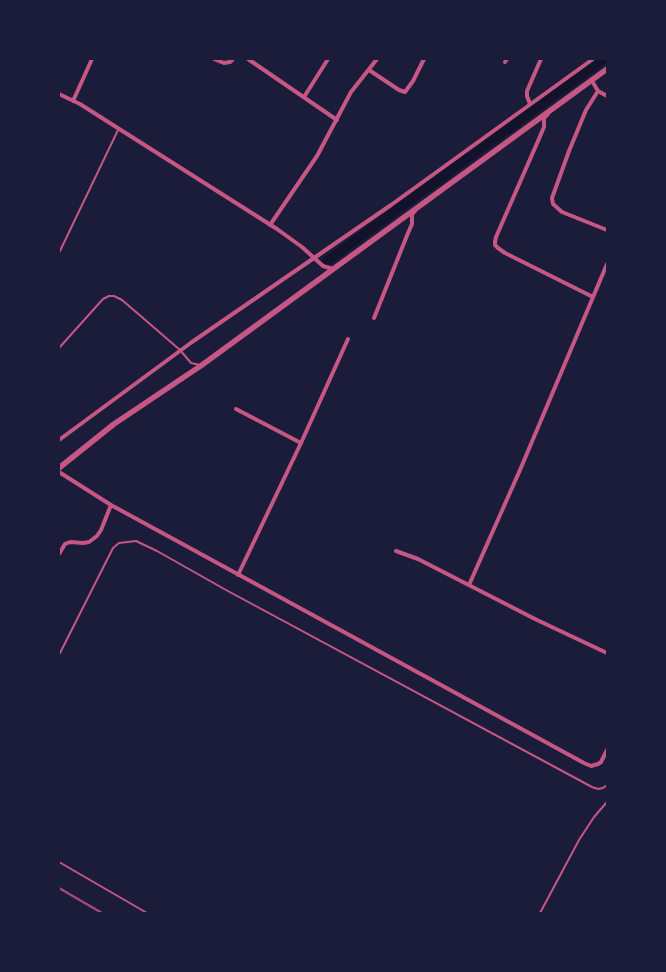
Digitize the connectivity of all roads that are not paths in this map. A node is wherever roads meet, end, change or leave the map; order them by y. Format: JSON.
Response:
{"nodes":[{"id":1,"x":92,"y":59,"type":"edge"},
{"id":2,"x":214,"y":59,"type":"edge"},
{"id":3,"x":233,"y":59,"type":"edge"},
{"id":4,"x":248,"y":59,"type":"edge"},
{"id":5,"x":328,"y":59,"type":"edge"},
{"id":6,"x":377,"y":59,"type":"edge"},
{"id":7,"x":424,"y":59,"type":"edge"},
{"id":8,"x":541,"y":59,"type":"edge"},
{"id":9,"x":593,"y":59,"type":"edge"},
{"id":10,"x":607,"y":69,"type":"edge"},
{"id":11,"x":368,"y":70,"type":"junction"},
{"id":12,"x":592,"y":81,"type":"junction"},
{"id":13,"x":598,"y":91,"type":"junction"},
{"id":14,"x":59,"y":94,"type":"edge"},
{"id":15,"x":607,"y":96,"type":"edge"},
{"id":16,"x":304,"y":97,"type":"junction"},
{"id":17,"x":73,"y":101,"type":"junction"},
{"id":18,"x":530,"y":104,"type":"junction"},
{"id":19,"x":551,"y":110,"type":"junction"},
{"id":20,"x":337,"y":120,"type":"junction"},
{"id":21,"x":119,"y":128,"type":"junction"},
{"id":22,"x":419,"y":208,"type":"junction"},
{"id":23,"x":270,"y":225,"type":"junction"},
{"id":24,"x":607,"y":230,"type":"edge"},
{"id":25,"x":59,"y":253,"type":"edge"},
{"id":26,"x":316,"y":259,"type":"junction"},
{"id":27,"x":607,"y":264,"type":"edge"},
{"id":28,"x":333,"y":268,"type":"junction"},
{"id":29,"x":593,"y":297,"type":"junction"},
{"id":30,"x":374,"y":318,"type":"dead end"},
{"id":31,"x":348,"y":339,"type":"dead end"},
{"id":32,"x":59,"y":348,"type":"edge"},
{"id":33,"x":182,"y":352,"type":"junction"},
{"id":34,"x":202,"y":365,"type":"junction"},
{"id":35,"x":236,"y":409,"type":"dead end"},
{"id":36,"x":59,"y":440,"type":"edge"},
{"id":37,"x":301,"y":443,"type":"junction"},
{"id":38,"x":59,"y":468,"type":"edge"},
{"id":39,"x":59,"y":472,"type":"edge"},
{"id":40,"x":111,"y":505,"type":"junction"},
{"id":41,"x":396,"y":551,"type":"dead end"},
{"id":42,"x":59,"y":554,"type":"edge"},
{"id":43,"x":238,"y":575,"type":"junction"},
{"id":44,"x":469,"y":585,"type":"junction"},
{"id":45,"x":607,"y":653,"type":"edge"},
{"id":46,"x":59,"y":655,"type":"edge"},
{"id":47,"x":607,"y":750,"type":"edge"},
{"id":48,"x":607,"y":785,"type":"edge"},
{"id":49,"x":607,"y":802,"type":"edge"},
{"id":50,"x":59,"y":862,"type":"edge"},
{"id":51,"x":147,"y":913,"type":"edge"},
{"id":52,"x":540,"y":913,"type":"edge"}],
"edges":[{"from":1,"to":17,"type":"street"},
{"from":2,"to":3,"type":"street"},
{"from":4,"to":16,"type":"street"},
{"from":5,"to":16,"type":"street"},
{"from":6,"to":11,"type":"street"},
{"from":7,"to":11,"type":"street"},
{"from":8,"to":18,"type":"street"},
{"from":9,"to":18,"type":"street"},
{"from":10,"to":12,"type":"street"},
{"from":11,"to":20,"type":"street"},
{"from":12,"to":13,"type":"street"},
{"from":12,"to":19,"type":"street"},
{"from":13,"to":15,"type":"street"},
{"from":13,"to":24,"type":"street"},
{"from":14,"to":17,"type":"street"},
{"from":16,"to":20,"type":"street"},
{"from":17,"to":21,"type":"street"},
{"from":18,"to":26,"type":"street"},
{"from":19,"to":22,"type":"street"},
{"from":19,"to":29,"type":"street"},
{"from":20,"to":23,"type":"street"},
{"from":21,"to":23,"type":"street"},
{"from":21,"to":25,"type":"lane"},
{"from":22,"to":28,"type":"street"},
{"from":22,"to":30,"type":"street"},
{"from":23,"to":26,"type":"street"},
{"from":26,"to":28,"type":"street"},
{"from":26,"to":33,"type":"street"},
{"from":27,"to":29,"type":"street"},
{"from":28,"to":34,"type":"street"},
{"from":29,"to":44,"type":"street"},
{"from":31,"to":37,"type":"street"},
{"from":32,"to":33,"type":"lane"},
{"from":33,"to":34,"type":"lane"},
{"from":33,"to":36,"type":"street"},
{"from":34,"to":38,"type":"street"},
{"from":35,"to":37,"type":"street"},
{"from":37,"to":43,"type":"street"},
{"from":39,"to":40,"type":"street"},
{"from":40,"to":42,"type":"street"},
{"from":40,"to":43,"type":"street"},
{"from":41,"to":44,"type":"street"},
{"from":43,"to":47,"type":"street"},
{"from":44,"to":45,"type":"street"},
{"from":46,"to":48,"type":"lane"},
{"from":49,"to":52,"type":"lane"},
{"from":50,"to":51,"type":"lane"}]}
